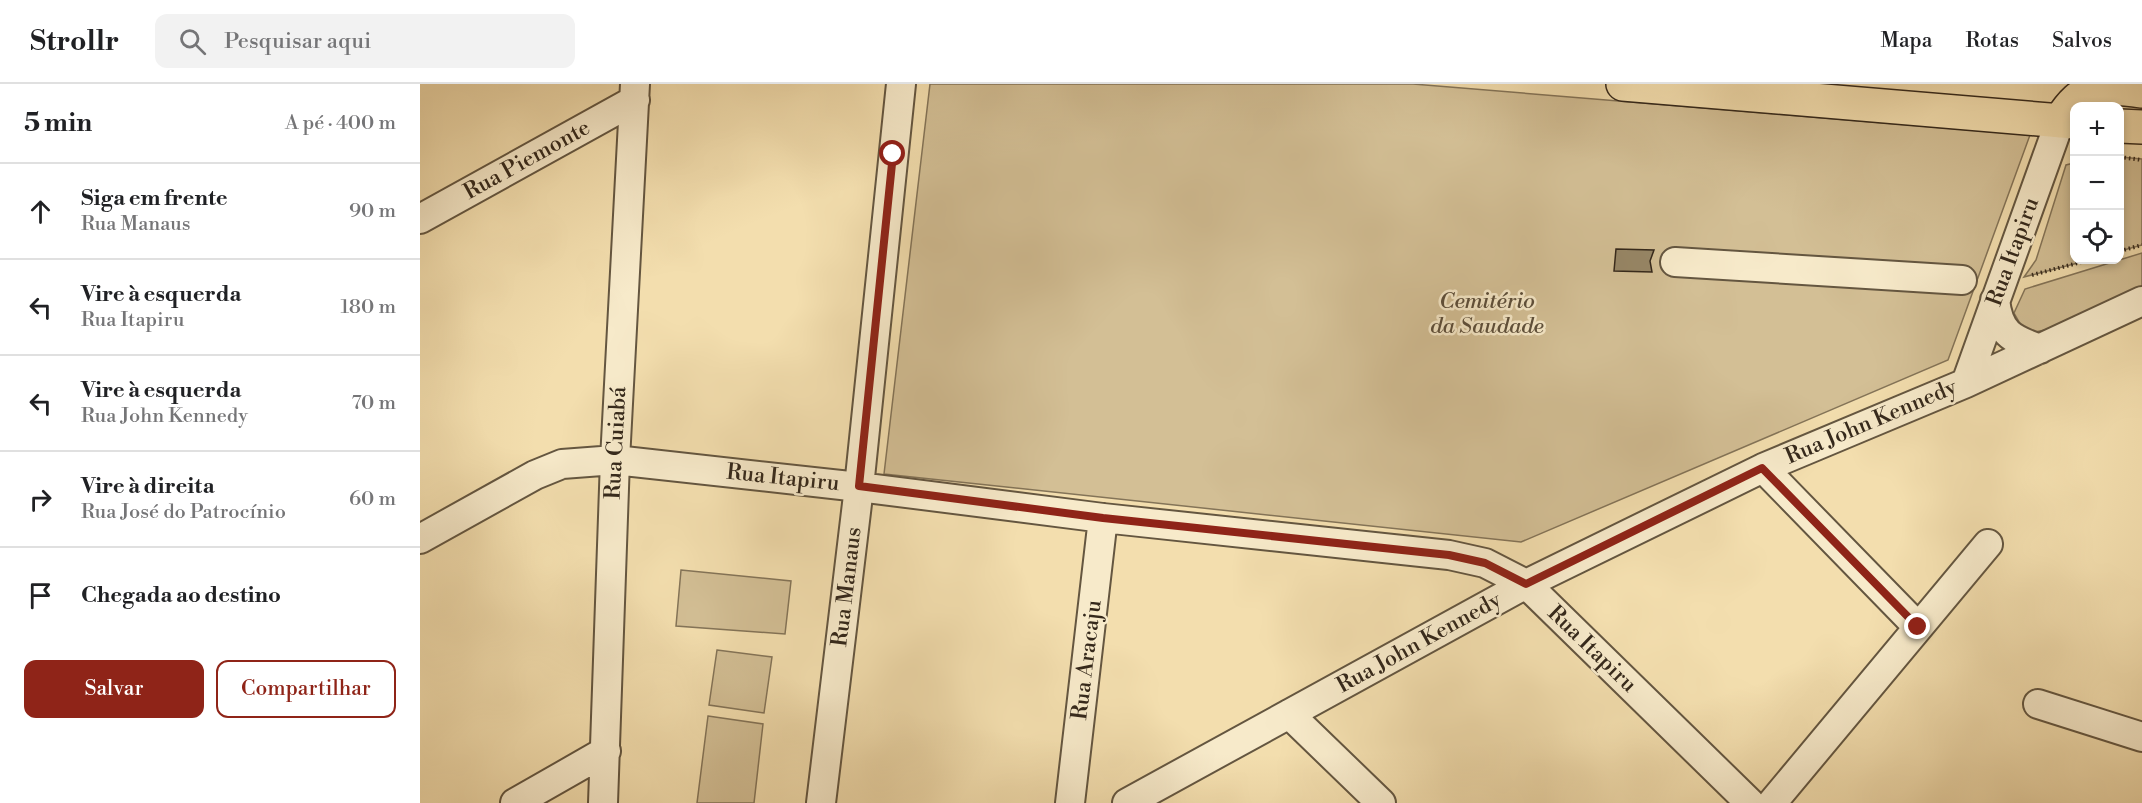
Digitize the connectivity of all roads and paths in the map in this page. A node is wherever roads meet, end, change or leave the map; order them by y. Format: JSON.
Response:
{"nodes":[{"id":1,"x":901,"y":84,"type":"edge"},
{"id":2,"x":1623,"y":84,"type":"edge"},
{"id":3,"x":2142,"y":91,"type":"edge"},
{"id":4,"x":635,"y":92,"type":"edge"},
{"id":5,"x":2067,"y":122,"type":"edge"},
{"id":6,"x":2124,"y":126,"type":"edge"},
{"id":7,"x":2142,"y":127,"type":"edge"},
{"id":8,"x":2124,"y":158,"type":"edge"},
{"id":9,"x":2142,"y":160,"type":"edge"},
{"id":10,"x":420,"y":219,"type":"edge"},
{"id":11,"x":2142,"y":245,"type":"edge"},
{"id":12,"x":2124,"y":250,"type":"edge"},
{"id":13,"x":1676,"y":262,"type":"dead end"},
{"id":14,"x":1962,"y":280,"type":"dead end"},
{"id":15,"x":1995,"y":300,"type":"junction"},
{"id":16,"x":2142,"y":301,"type":"edge"},
{"id":17,"x":2040,"y":349,"type":"junction"},
{"id":18,"x":1966,"y":383,"type":"junction"},
{"id":19,"x":615,"y":460,"type":"junction"},
{"id":20,"x":1762,"y":468,"type":"junction"},
{"id":21,"x":859,"y":486,"type":"junction"},
{"id":22,"x":1103,"y":518,"type":"junction"},
{"id":23,"x":420,"y":539,"type":"edge"},
{"id":24,"x":1988,"y":544,"type":"dead end"},
{"id":25,"x":1526,"y":584,"type":"junction"},
{"id":26,"x":1918,"y":627,"type":"junction"},
{"id":27,"x":2038,"y":704,"type":"dead end"},
{"id":28,"x":1289,"y":714,"type":"junction"},
{"id":29,"x":2142,"y":737,"type":"edge"},
{"id":30,"x":606,"y":751,"type":"junction"},
{"id":31,"x":515,"y":803,"type":"edge"},
{"id":32,"x":603,"y":803,"type":"edge"},
{"id":33,"x":821,"y":803,"type":"edge"},
{"id":34,"x":1070,"y":803,"type":"edge"},
{"id":35,"x":1127,"y":803,"type":"edge"},
{"id":36,"x":1381,"y":803,"type":"edge"},
{"id":37,"x":1750,"y":803,"type":"edge"},
{"id":38,"x":1772,"y":803,"type":"edge"}],
"edges":[{"from":1,"to":21,"type":"street","name":"Rua Manaus"},
{"from":2,"to":5,"type":"main road"},
{"from":3,"to":5,"type":"main road"},
{"from":4,"to":10,"type":"street","name":"Rua Piemonte"},
{"from":4,"to":19,"type":"street","name":"Rua Cuiabá"},
{"from":5,"to":15,"type":"street","name":"Rua Itapiru"},
{"from":6,"to":7,"type":"main road"},
{"from":8,"to":9,"type":"path"},
{"from":11,"to":12,"type":"path"},
{"from":13,"to":14,"type":"street"},
{"from":15,"to":17,"type":"street"},
{"from":15,"to":18,"type":"street","name":"Rua Itapiru"},
{"from":16,"to":17,"type":"street","name":"Rua John Kennedy"},
{"from":17,"to":18,"type":"street","name":"Rua John Kennedy"},
{"from":18,"to":20,"type":"street","name":"Rua John Kennedy"},
{"from":19,"to":21,"type":"street","name":"Rua Itapiru"},
{"from":19,"to":23,"type":"street","name":"Rua Itapiru"},
{"from":19,"to":30,"type":"street","name":"Rua Cuiabá"},
{"from":20,"to":25,"type":"street","name":"Rua John Kennedy"},
{"from":20,"to":26,"type":"street"},
{"from":21,"to":22,"type":"street","name":"Rua Itapiru"},
{"from":21,"to":33,"type":"street","name":"Rua Manaus"},
{"from":22,"to":25,"type":"street","name":"Rua Itapiru"},
{"from":22,"to":34,"type":"street","name":"Rua Aracaju"},
{"from":24,"to":26,"type":"street"},
{"from":25,"to":28,"type":"street","name":"Rua John Kennedy"},
{"from":25,"to":37,"type":"street","name":"Rua Itapiru"},
{"from":26,"to":38,"type":"street"},
{"from":27,"to":29,"type":"street"},
{"from":28,"to":35,"type":"street","name":"Rua John Kennedy"},
{"from":28,"to":36,"type":"street"},
{"from":30,"to":31,"type":"street"},
{"from":30,"to":32,"type":"street","name":"Rua Cuiabá"}]}
